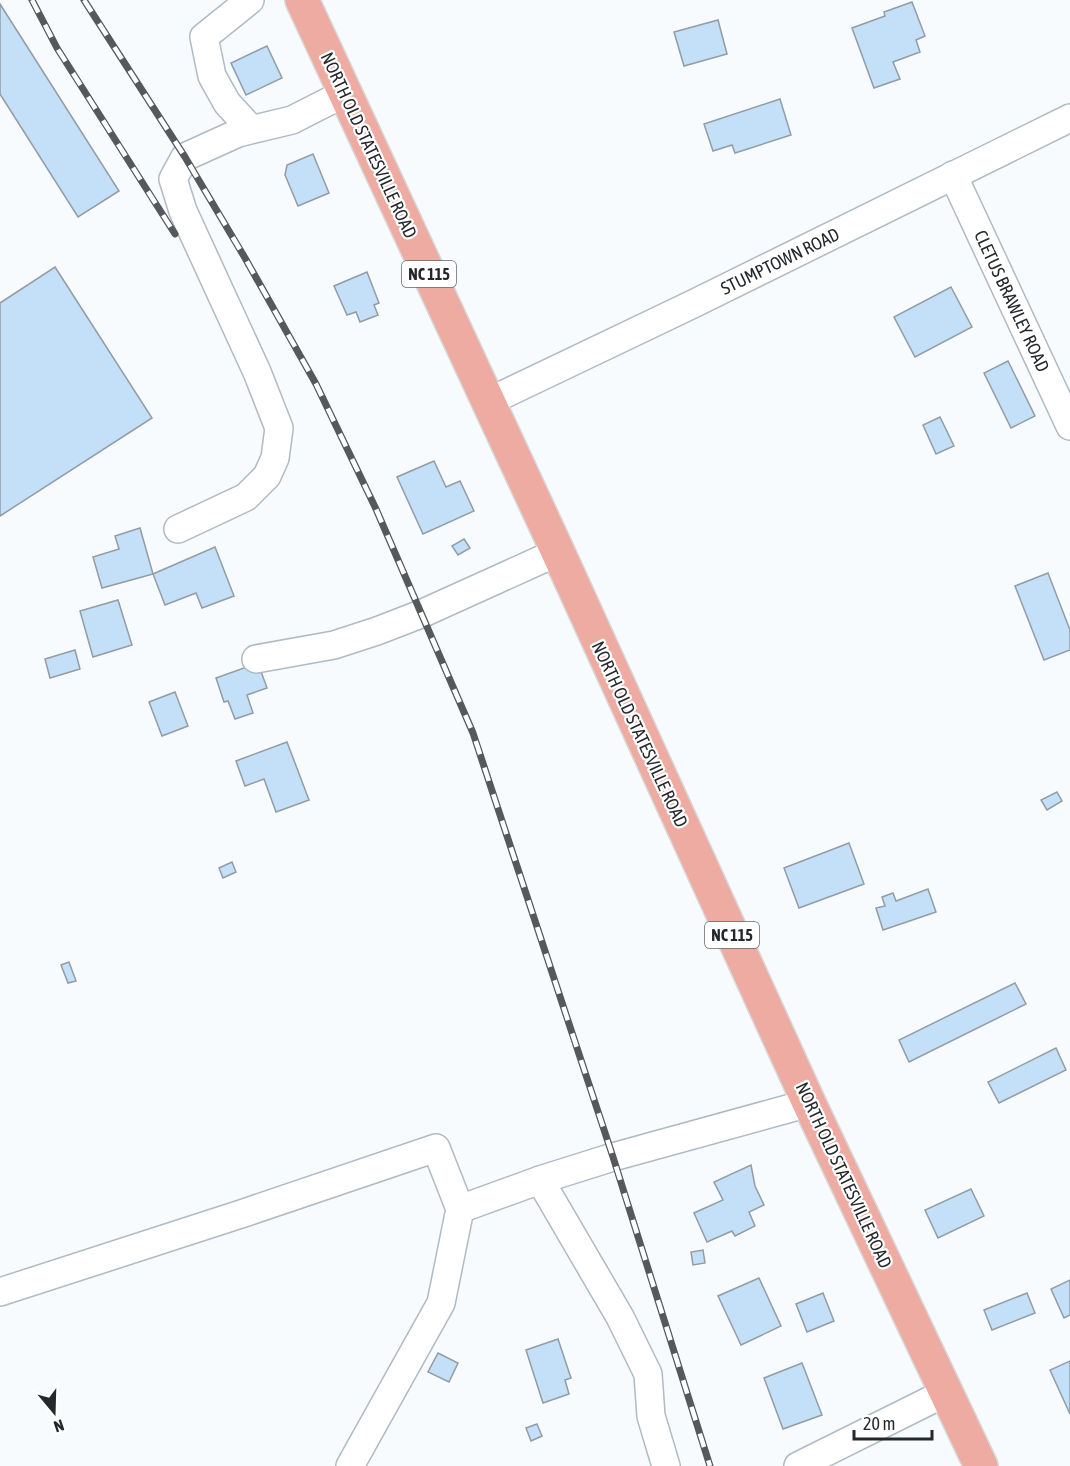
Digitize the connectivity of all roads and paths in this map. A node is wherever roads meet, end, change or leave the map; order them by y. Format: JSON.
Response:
{"nodes":[{"id":1,"x":250,"y":0,"type":"edge"},
{"id":2,"x":302,"y":0,"type":"edge"},
{"id":3,"x":345,"y":93,"type":"junction"},
{"id":4,"x":1070,"y":118,"type":"edge"},
{"id":5,"x":251,"y":129,"type":"junction"},
{"id":6,"x":953,"y":175,"type":"junction"},
{"id":7,"x":488,"y":402,"type":"junction"},
{"id":8,"x":1070,"y":426,"type":"edge"},
{"id":9,"x":178,"y":529,"type":"dead end"},
{"id":10,"x":558,"y":552,"type":"junction"},
{"id":11,"x":256,"y":659,"type":"dead end"},
{"id":12,"x":809,"y":1103,"type":"junction"},
{"id":13,"x":540,"y":1180,"type":"junction"},
{"id":14,"x":460,"y":1209,"type":"junction"},
{"id":15,"x":0,"y":1292,"type":"edge"},
{"id":16,"x":947,"y":1392,"type":"junction"},
{"id":17,"x":350,"y":1466,"type":"edge"},
{"id":18,"x":666,"y":1466,"type":"edge"},
{"id":19,"x":798,"y":1466,"type":"edge"},
{"id":20,"x":981,"y":1466,"type":"edge"}],
"edges":[{"from":1,"to":5,"type":"street"},
{"from":2,"to":3,"type":"main road","name":"NORTH OLD STATESVILLE ROAD","number":"NC 115"},
{"from":3,"to":5,"type":"street"},
{"from":3,"to":7,"type":"main road","name":"NORTH OLD STATESVILLE ROAD","number":"NC 115"},
{"from":4,"to":6,"type":"street","name":"STUMPTOWN ROAD"},
{"from":5,"to":9,"type":"street"},
{"from":6,"to":7,"type":"street","name":"STUMPTOWN ROAD"},
{"from":6,"to":8,"type":"street","name":"CLETUS BRAWLEY ROAD"},
{"from":7,"to":10,"type":"main road","name":"NORTH OLD STATESVILLE ROAD","number":"NC 115"},
{"from":10,"to":11,"type":"street"},
{"from":10,"to":12,"type":"main road","name":"NORTH OLD STATESVILLE ROAD","number":"NC 115"},
{"from":12,"to":13,"type":"street"},
{"from":12,"to":16,"type":"main road","name":"NORTH OLD STATESVILLE ROAD","number":"NC 115"},
{"from":13,"to":14,"type":"street"},
{"from":13,"to":18,"type":"street"},
{"from":14,"to":15,"type":"street"},
{"from":14,"to":17,"type":"street"},
{"from":16,"to":19,"type":"street"},
{"from":16,"to":20,"type":"main road","name":"NORTH OLD STATESVILLE ROAD","number":"NC 115"}]}
